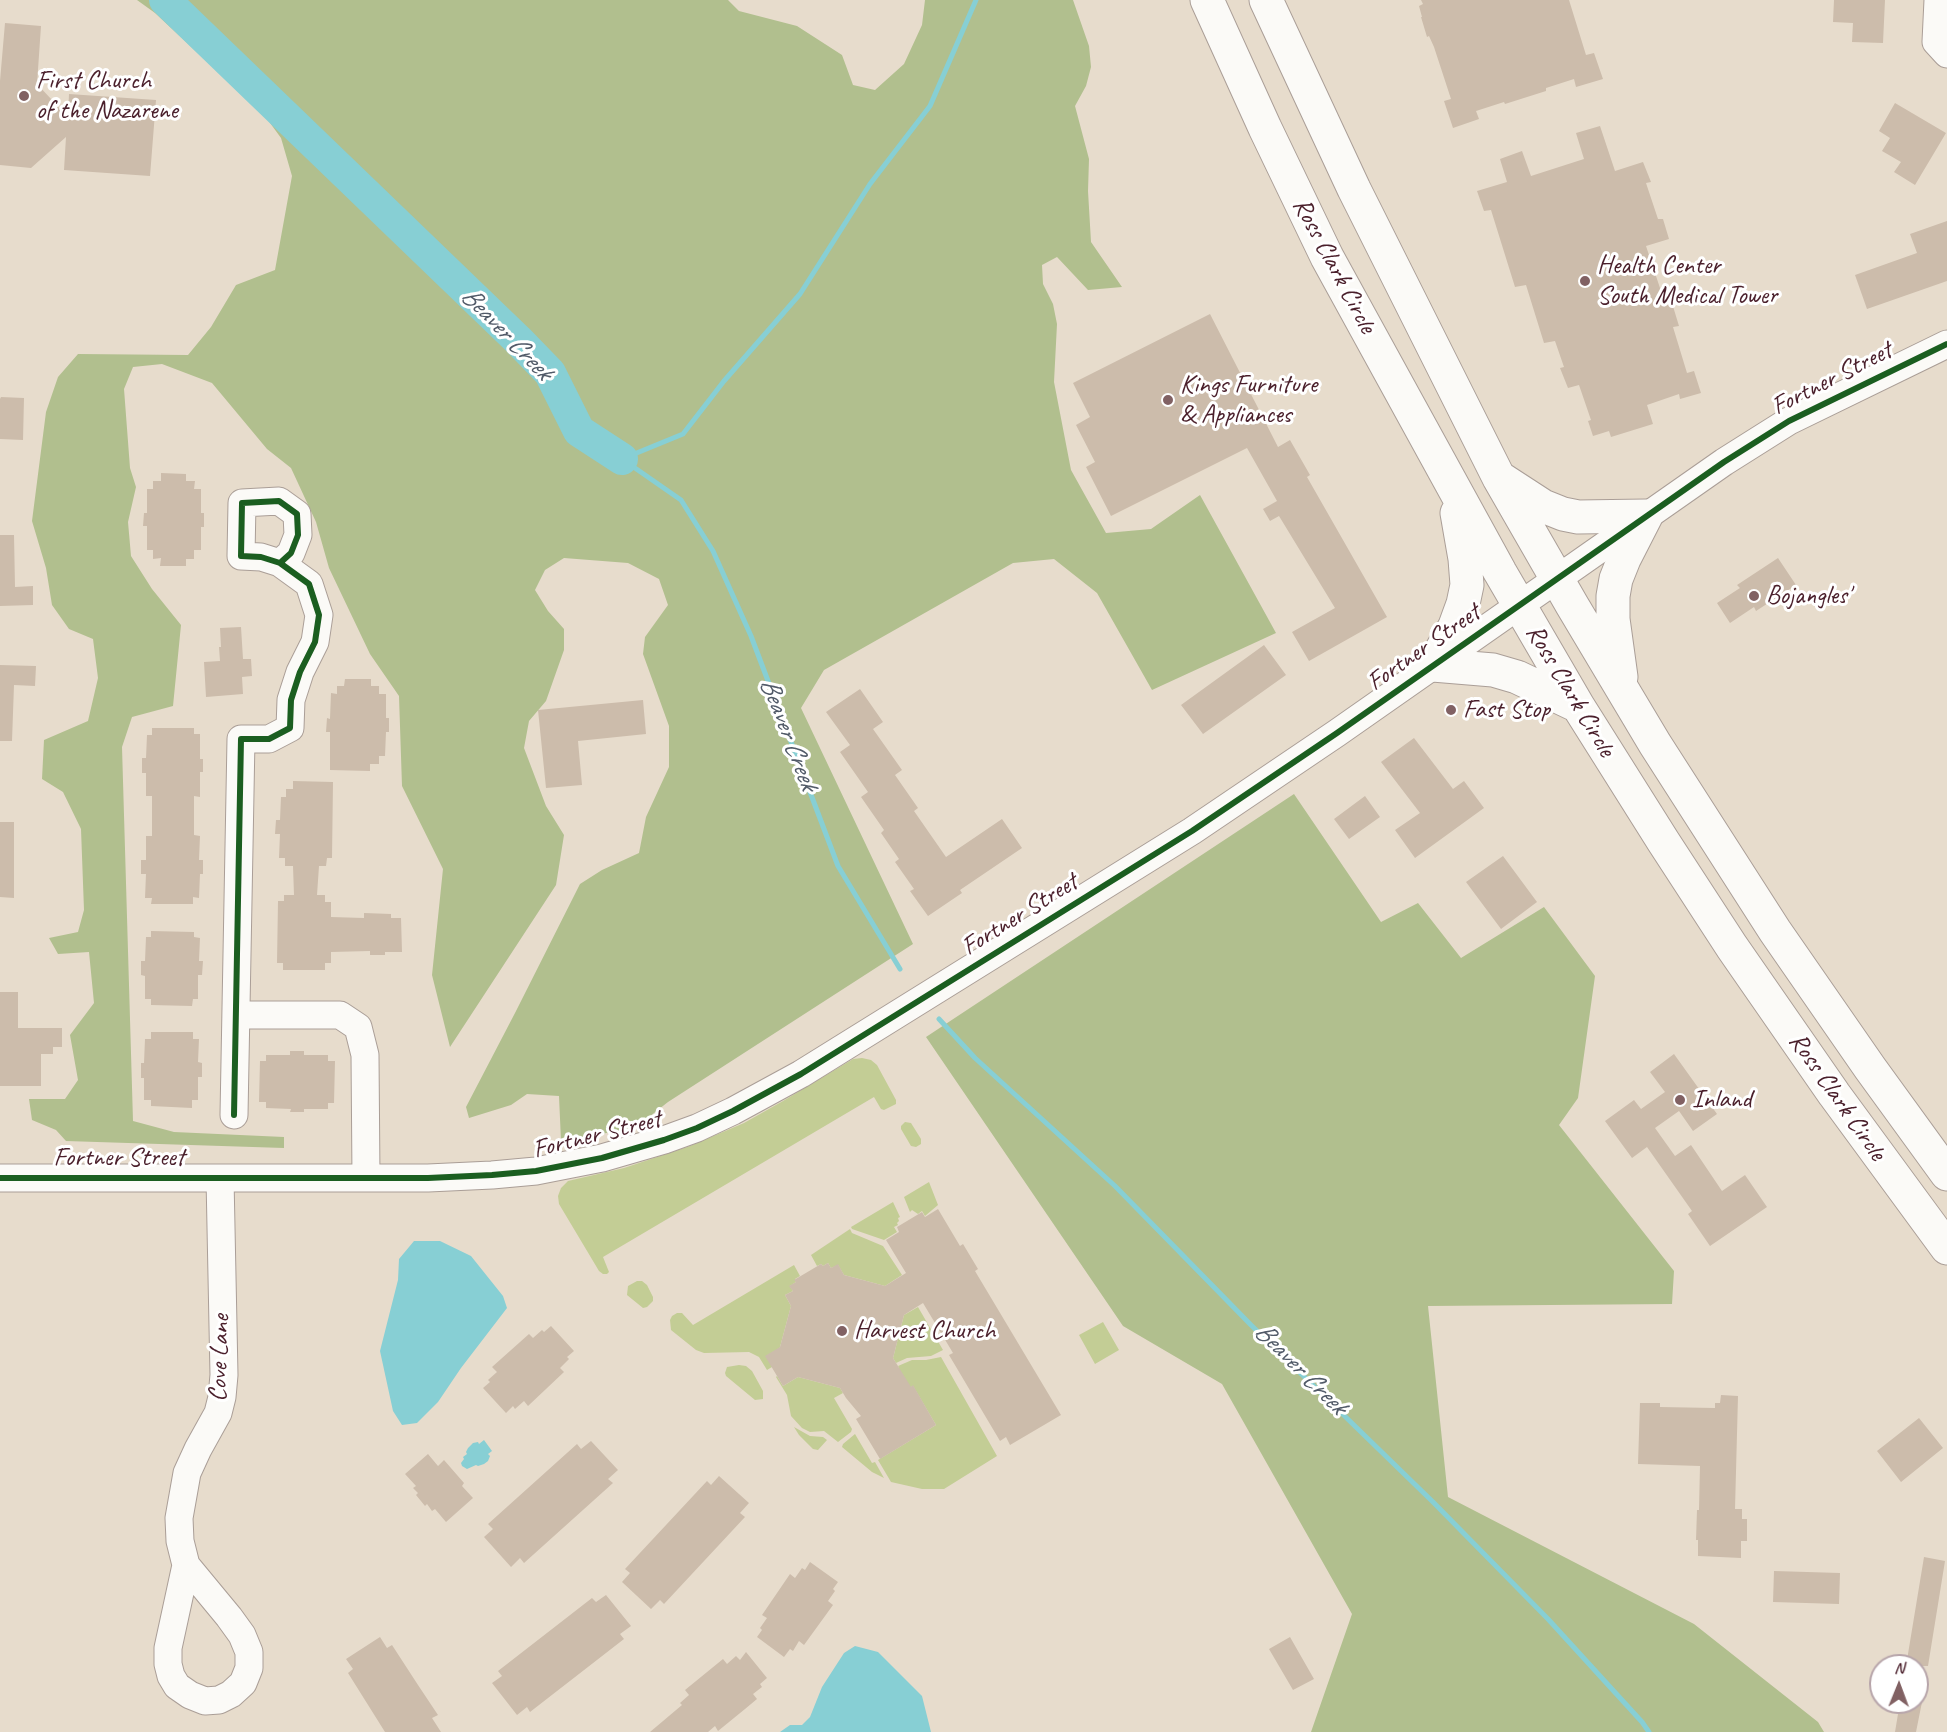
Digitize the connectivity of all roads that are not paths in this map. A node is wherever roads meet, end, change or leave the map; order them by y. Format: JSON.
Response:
{"nodes":[{"id":1,"x":1207,"y":0,"type":"edge"},
{"id":2,"x":1266,"y":0,"type":"edge"},
{"id":3,"x":1938,"y":0,"type":"edge"},
{"id":4,"x":1947,"y":54,"type":"edge"},
{"id":5,"x":1947,"y":344,"type":"edge"},
{"id":6,"x":1499,"y":478,"type":"junction"},
{"id":7,"x":1454,"y":490,"type":"junction"},
{"id":8,"x":1646,"y":516,"type":"junction"},
{"id":9,"x":280,"y":563,"type":"dead end"},
{"id":10,"x":1557,"y":579,"type":"junction"},
{"id":11,"x":1519,"y":605,"type":"junction"},
{"id":12,"x":1433,"y":665,"type":"junction"},
{"id":13,"x":1622,"y":691,"type":"junction"},
{"id":14,"x":1578,"y":706,"type":"junction"},
{"id":15,"x":236,"y":1014,"type":"junction"},
{"id":16,"x":1870,"y":1068,"type":"junction"},
{"id":17,"x":1834,"y":1094,"type":"junction"},
{"id":18,"x":234,"y":1115,"type":"dead end"},
{"id":19,"x":1947,"y":1174,"type":"edge"},
{"id":20,"x":0,"y":1178,"type":"edge"},
{"id":21,"x":219,"y":1178,"type":"junction"},
{"id":22,"x":366,"y":1178,"type":"junction"},
{"id":23,"x":1947,"y":1248,"type":"edge"},
{"id":24,"x":186,"y":1565,"type":"junction"}],
"edges":[{"from":1,"to":7,"type":"highway","name":"Ross Clark Circle"},
{"from":2,"to":6,"type":"highway","name":"Ross Clark Circle"},
{"from":3,"to":4,"type":"street"},
{"from":5,"to":8,"type":"street","name":"Fortner Street"},
{"from":6,"to":8,"type":"highway"},
{"from":6,"to":10,"type":"highway","name":"Ross Clark Circle"},
{"from":7,"to":11,"type":"highway","name":"Ross Clark Circle"},
{"from":7,"to":12,"type":"highway"},
{"from":8,"to":10,"type":"street","name":"Fortner Street"},
{"from":8,"to":13,"type":"highway"},
{"from":9,"to":15,"type":"street"},
{"from":10,"to":11,"type":"street","name":"Fortner Street"},
{"from":10,"to":13,"type":"highway","name":"Ross Clark Circle"},
{"from":11,"to":12,"type":"street","name":"Fortner Street"},
{"from":11,"to":14,"type":"highway","name":"Ross Clark Circle"},
{"from":12,"to":14,"type":"highway"},
{"from":12,"to":22,"type":"street","name":"Fortner Street"},
{"from":13,"to":16,"type":"highway","name":"Ross Clark Circle"},
{"from":14,"to":17,"type":"highway","name":"Ross Clark Circle"},
{"from":15,"to":18,"type":"street"},
{"from":15,"to":22,"type":"street"},
{"from":16,"to":17,"type":"highway"},
{"from":16,"to":19,"type":"highway","name":"Ross Clark Circle"},
{"from":17,"to":23,"type":"highway","name":"Ross Clark Circle"},
{"from":20,"to":21,"type":"street","name":"Fortner Street"},
{"from":21,"to":22,"type":"street","name":"Fortner Street"},
{"from":21,"to":24,"type":"street","name":"Cove Lane"},
{"from":24,"to":24,"type":"street","name":"Cove Lane"}]}
